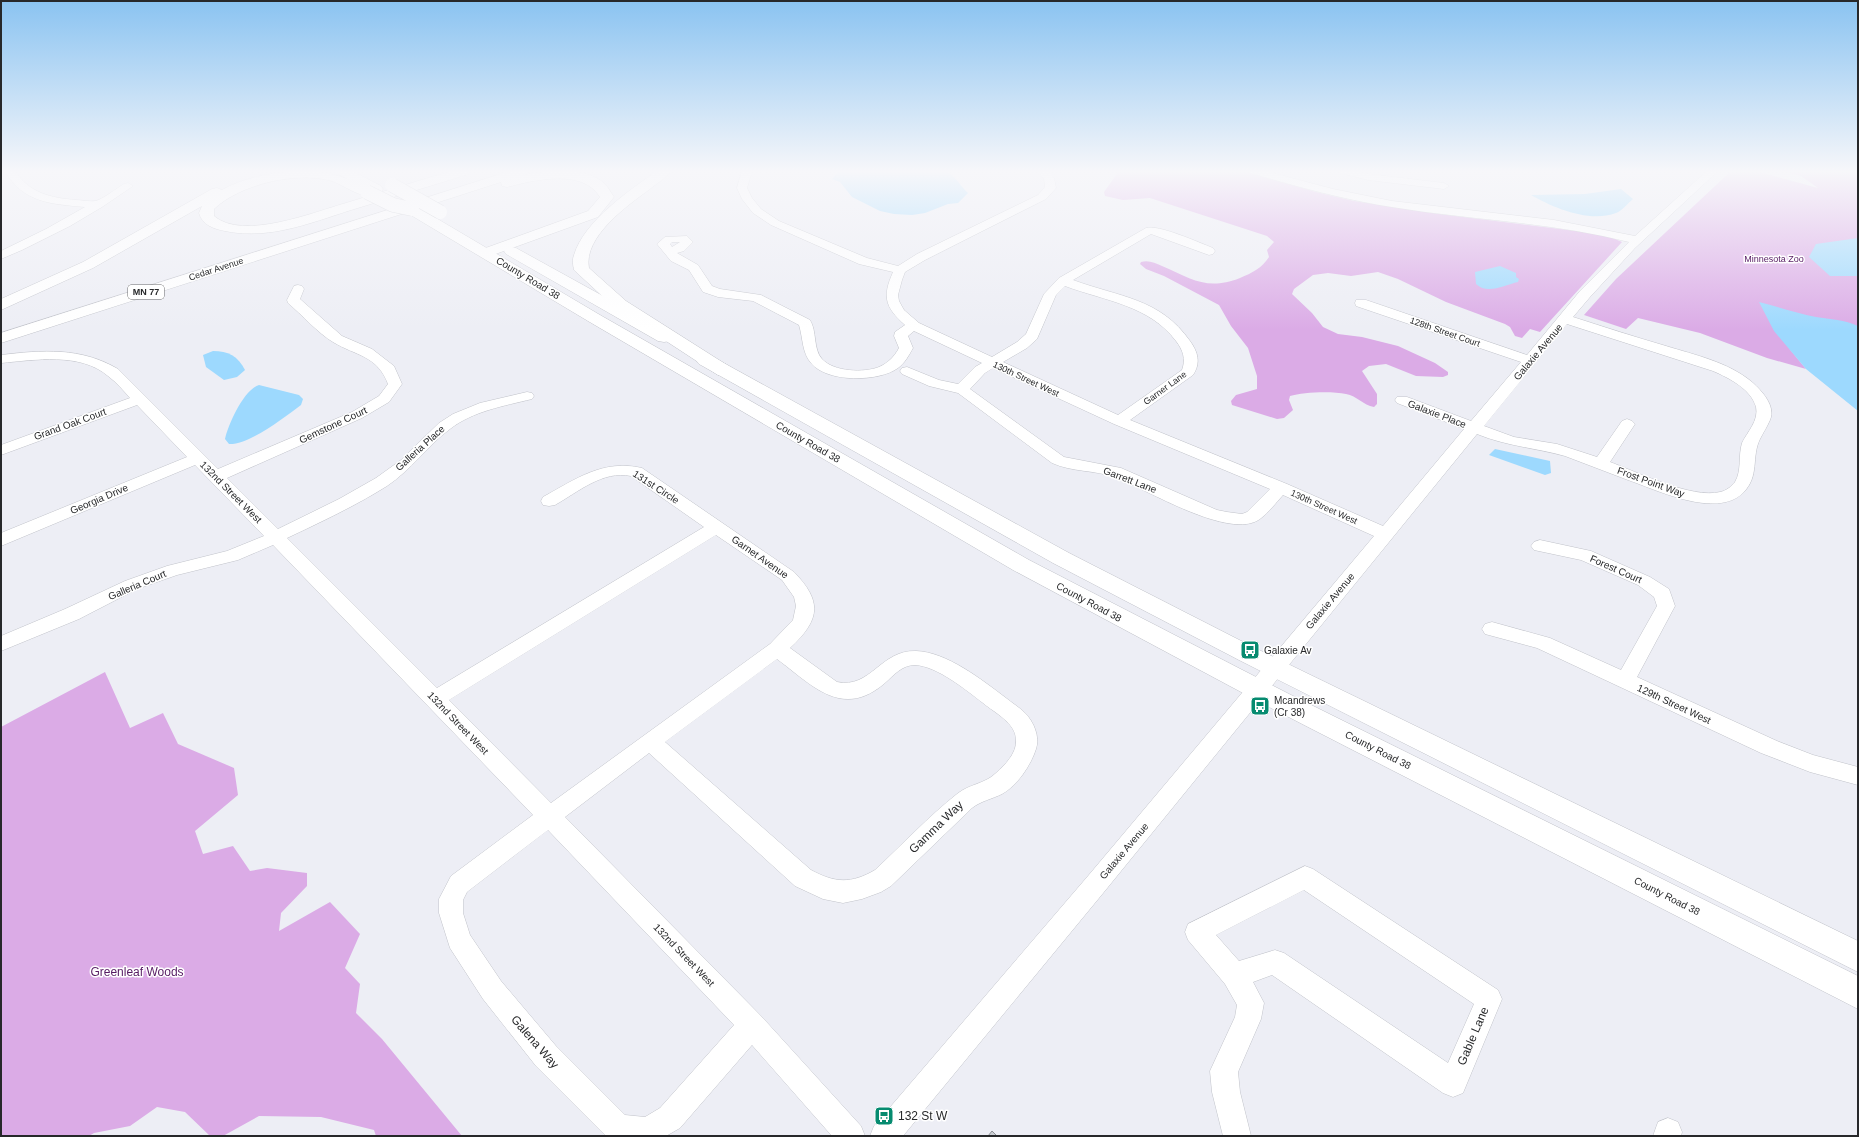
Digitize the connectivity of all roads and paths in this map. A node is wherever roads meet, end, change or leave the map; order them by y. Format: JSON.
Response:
{"nodes":[{"id":1,"x":63,"y":224,"type":"edge"},
{"id":2,"x":159,"y":224,"type":"edge"},
{"id":3,"x":217,"y":224,"type":"edge"},
{"id":4,"x":287,"y":224,"type":"edge"},
{"id":5,"x":321,"y":224,"type":"edge"},
{"id":6,"x":355,"y":224,"type":"edge"},
{"id":7,"x":363,"y":224,"type":"edge"},
{"id":8,"x":441,"y":224,"type":"edge"},
{"id":9,"x":565,"y":224,"type":"edge"},
{"id":10,"x":574,"y":224,"type":"edge"},
{"id":11,"x":601,"y":224,"type":"edge"},
{"id":12,"x":777,"y":224,"type":"edge"},
{"id":13,"x":985,"y":224,"type":"edge"},
{"id":14,"x":1552,"y":224,"type":"edge"},
{"id":15,"x":1654,"y":224,"type":"edge"},
{"id":16,"x":1637,"y":240,"type":"junction"},
{"id":17,"x":290,"y":245,"type":"junction"},
{"id":18,"x":496,"y":249,"type":"junction"},
{"id":19,"x":670,"y":252,"type":"dead end"},
{"id":20,"x":1209,"y":252,"type":"dead end"},
{"id":21,"x":1,"y":255,"type":"edge"},
{"id":22,"x":900,"y":270,"type":"junction"},
{"id":23,"x":1063,"y":281,"type":"junction"},
{"id":24,"x":298,"y":289,"type":"dead end"},
{"id":25,"x":1361,"y":303,"type":"dead end"},
{"id":26,"x":1,"y":305,"type":"edge"},
{"id":27,"x":1565,"y":319,"type":"junction"},
{"id":28,"x":1,"y":326,"type":"edge"},
{"id":29,"x":914,"y":326,"type":"junction"},
{"id":30,"x":1,"y":338,"type":"edge"},
{"id":31,"x":1,"y":359,"type":"edge"},
{"id":32,"x":1530,"y":361,"type":"junction"},
{"id":33,"x":991,"y":363,"type":"junction"},
{"id":34,"x":724,"y":371,"type":"junction"},
{"id":35,"x":907,"y":372,"type":"dead end"},
{"id":36,"x":962,"y":389,"type":"junction"},
{"id":37,"x":527,"y":396,"type":"dead end"},
{"id":38,"x":140,"y":398,"type":"junction"},
{"id":39,"x":1402,"y":400,"type":"dead end"},
{"id":40,"x":1119,"y":421,"type":"junction"},
{"id":41,"x":1627,"y":424,"type":"dead end"},
{"id":42,"x":1474,"y":427,"type":"junction"},
{"id":43,"x":1,"y":450,"type":"edge"},
{"id":44,"x":198,"y":458,"type":"junction"},
{"id":45,"x":1601,"y":463,"type":"junction"},
{"id":46,"x":215,"y":477,"type":"junction"},
{"id":47,"x":1281,"y":488,"type":"junction"},
{"id":48,"x":549,"y":501,"type":"dead end"},
{"id":49,"x":716,"y":527,"type":"junction"},
{"id":50,"x":1386,"y":534,"type":"junction"},
{"id":51,"x":276,"y":537,"type":"junction"},
{"id":52,"x":1,"y":540,"type":"edge"},
{"id":53,"x":1540,"y":546,"type":"dead end"},
{"id":54,"x":1492,"y":629,"type":"dead end"},
{"id":55,"x":1,"y":644,"type":"edge"},
{"id":56,"x":777,"y":649,"type":"junction"},
{"id":57,"x":1275,"y":668,"type":"junction"},
{"id":58,"x":1625,"y":681,"type":"junction"},
{"id":59,"x":1258,"y":689,"type":"junction"},
{"id":60,"x":435,"y":699,"type":"junction"},
{"id":61,"x":650,"y":741,"type":"junction"},
{"id":62,"x":1858,"y":776,"type":"edge"},
{"id":63,"x":549,"y":816,"type":"junction"},
{"id":64,"x":1858,"y":957,"type":"edge"},
{"id":65,"x":1234,"y":975,"type":"junction"},
{"id":66,"x":1858,"y":993,"type":"edge"},
{"id":67,"x":752,"y":1025,"type":"junction"},
{"id":68,"x":851,"y":1136,"type":"edge"},
{"id":69,"x":884,"y":1136,"type":"edge"},
{"id":70,"x":1237,"y":1136,"type":"edge"}],
"edges":[{"from":1,"to":21,"type":"street"},
{"from":2,"to":26,"type":"main road"},
{"from":3,"to":4,"type":"main road"},
{"from":5,"to":28,"type":"main road","name":"Cedar Avenue","number":"MN 77"},
{"from":6,"to":17,"type":"main road","name":"Cedar Avenue","number":"MN 77"},
{"from":7,"to":17,"type":"main road"},
{"from":8,"to":18,"type":"main road","name":"County Road 38","bridge":true},
{"from":9,"to":18,"type":"main road"},
{"from":10,"to":18,"type":"main road"},
{"from":11,"to":34,"type":"main road"},
{"from":12,"to":22,"type":"street"},
{"from":13,"to":22,"type":"street"},
{"from":14,"to":16,"type":"street"},
{"from":15,"to":16,"type":"street","name":"Galaxie Avenue"},
{"from":16,"to":27,"type":"street","name":"Galaxie Avenue"},
{"from":17,"to":30,"type":"main road","name":"Cedar Avenue","number":"MN 77"},
{"from":18,"to":34,"type":"main road","name":"County Road 38"},
{"from":18,"to":59,"type":"main road","name":"County Road 38"},
{"from":19,"to":29,"type":"street"},
{"from":20,"to":23,"type":"street"},
{"from":22,"to":29,"type":"street","name":"130th Street West"},
{"from":23,"to":33,"type":"street"},
{"from":23,"to":40,"type":"street","name":"Garner Lane"},
{"from":24,"to":46,"type":"street","name":"Gemstone Court"},
{"from":25,"to":32,"type":"street","name":"128th Street Court"},
{"from":27,"to":32,"type":"street","name":"Galaxie Avenue"},
{"from":27,"to":45,"type":"street","name":"Frost Point Way"},
{"from":29,"to":33,"type":"street","name":"130th Street West"},
{"from":31,"to":38,"type":"street","name":"132nd Street West"},
{"from":32,"to":42,"type":"street","name":"Galaxie Avenue"},
{"from":33,"to":36,"type":"street"},
{"from":33,"to":40,"type":"street","name":"130th Street West"},
{"from":34,"to":57,"type":"main road","name":"County Road 38"},
{"from":35,"to":36,"type":"street"},
{"from":36,"to":47,"type":"street","name":"Garrett Lane"},
{"from":37,"to":51,"type":"street","name":"Galleria Place"},
{"from":38,"to":43,"type":"street","name":"Grand Oak Court"},
{"from":38,"to":44,"type":"street","name":"132nd Street West"},
{"from":39,"to":42,"type":"street","name":"Galaxie Place"},
{"from":40,"to":47,"type":"street","name":"130th Street West"},
{"from":41,"to":45,"type":"street"},
{"from":42,"to":45,"type":"street","name":"Frost Point Way"},
{"from":42,"to":50,"type":"street","name":"Galaxie Avenue"},
{"from":44,"to":46,"type":"street","name":"132nd Street West"},
{"from":44,"to":52,"type":"street","name":"Georgia Drive"},
{"from":46,"to":51,"type":"street","name":"132nd Street West"},
{"from":47,"to":50,"type":"street","name":"130th Street West"},
{"from":48,"to":49,"type":"street","name":"131st Circle"},
{"from":49,"to":56,"type":"street","name":"Garnet Avenue"},
{"from":49,"to":60,"type":"street"},
{"from":50,"to":57,"type":"street","name":"Galaxie Avenue"},
{"from":51,"to":55,"type":"street","name":"Galleria Court"},
{"from":51,"to":60,"type":"street","name":"132nd Street West"},
{"from":53,"to":58,"type":"street","name":"Forest Court"},
{"from":54,"to":58,"type":"street","name":"129th Street West"},
{"from":56,"to":61,"type":"street","name":"Garnet Avenue"},
{"from":56,"to":61,"type":"street","name":"Gamma Way"},
{"from":57,"to":59,"type":"street","name":"Galaxie Avenue"},
{"from":57,"to":64,"type":"main road","name":"County Road 38"},
{"from":58,"to":62,"type":"street","name":"129th Street West"},
{"from":59,"to":66,"type":"main road","name":"County Road 38"},
{"from":59,"to":69,"type":"street","name":"Galaxie Avenue"},
{"from":60,"to":63,"type":"street","name":"132nd Street West"},
{"from":61,"to":63,"type":"street","name":"Garnet Avenue"},
{"from":63,"to":67,"type":"street","name":"132nd Street West"},
{"from":63,"to":67,"type":"street","name":"Galena Way"},
{"from":65,"to":65,"type":"street","name":"Gable Lane"},
{"from":65,"to":70,"type":"street"},
{"from":67,"to":68,"type":"street","name":"132nd Street West"}]}
